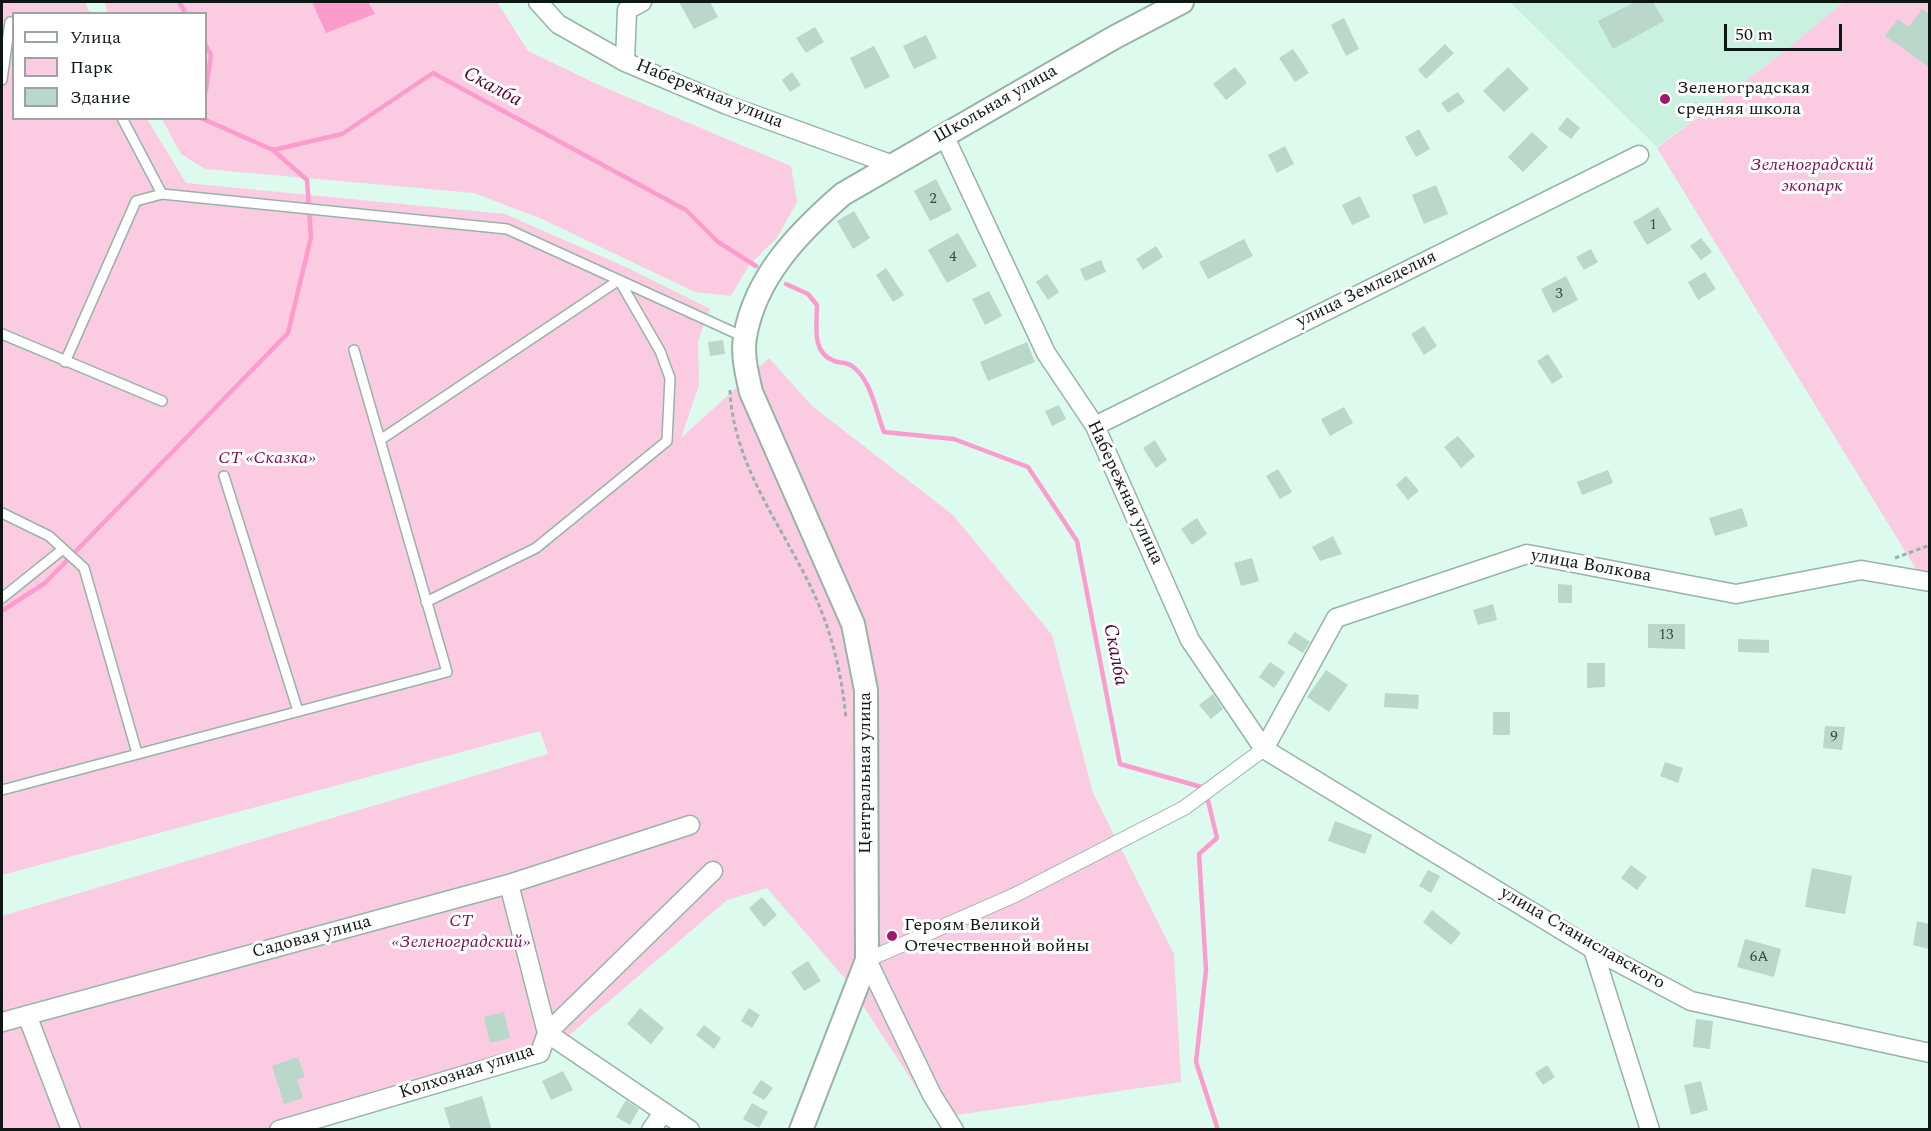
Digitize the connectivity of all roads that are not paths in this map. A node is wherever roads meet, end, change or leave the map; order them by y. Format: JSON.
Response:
{"nodes":[{"id":1,"x":538,"y":2,"type":"edge"},
{"id":2,"x":642,"y":2,"type":"edge"},
{"id":3,"x":1182,"y":2,"type":"edge"},
{"id":4,"x":8,"y":22,"type":"edge"},
{"id":5,"x":626,"y":62,"type":"junction"},
{"id":6,"x":2,"y":81,"type":"edge"},
{"id":7,"x":123,"y":120,"type":"edge"},
{"id":8,"x":944,"y":135,"type":"junction"},
{"id":9,"x":1639,"y":155,"type":"dead end"},
{"id":10,"x":893,"y":165,"type":"junction"},
{"id":11,"x":162,"y":194,"type":"junction"},
{"id":12,"x":619,"y":280,"type":"junction"},
{"id":13,"x":2,"y":334,"type":"edge"},
{"id":14,"x":744,"y":337,"type":"junction"},
{"id":15,"x":354,"y":350,"type":"dead end"},
{"id":16,"x":64,"y":362,"type":"junction"},
{"id":17,"x":162,"y":401,"type":"dead end"},
{"id":18,"x":1095,"y":426,"type":"junction"},
{"id":19,"x":380,"y":441,"type":"junction"},
{"id":20,"x":224,"y":476,"type":"dead end"},
{"id":21,"x":2,"y":513,"type":"edge"},
{"id":22,"x":63,"y":549,"type":"junction"},
{"id":23,"x":1929,"y":582,"type":"edge"},
{"id":24,"x":2,"y":598,"type":"edge"},
{"id":25,"x":426,"y":602,"type":"junction"},
{"id":26,"x":298,"y":711,"type":"junction"},
{"id":27,"x":1264,"y":749,"type":"junction"},
{"id":28,"x":137,"y":753,"type":"junction"},
{"id":29,"x":2,"y":790,"type":"edge"},
{"id":30,"x":690,"y":825,"type":"dead end"},
{"id":31,"x":714,"y":871,"type":"dead end"},
{"id":32,"x":509,"y":884,"type":"junction"},
{"id":33,"x":1593,"y":949,"type":"junction"},
{"id":34,"x":867,"y":960,"type":"junction"},
{"id":35,"x":27,"y":1015,"type":"junction"},
{"id":36,"x":2,"y":1022,"type":"edge"},
{"id":37,"x":547,"y":1033,"type":"junction"},
{"id":38,"x":1929,"y":1053,"type":"edge"},
{"id":39,"x":663,"y":1113,"type":"junction"},
{"id":40,"x":71,"y":1130,"type":"edge"},
{"id":41,"x":279,"y":1130,"type":"edge"},
{"id":42,"x":651,"y":1130,"type":"edge"},
{"id":43,"x":690,"y":1130,"type":"edge"},
{"id":44,"x":801,"y":1130,"type":"edge"},
{"id":45,"x":954,"y":1130,"type":"edge"},
{"id":46,"x":1650,"y":1130,"type":"edge"}],
"edges":[{"from":1,"to":5,"type":"street","name":"Набережная улица"},
{"from":2,"to":5,"type":"street"},
{"from":3,"to":8,"type":"street","name":"Школьная улица"},
{"from":4,"to":6,"type":"lane"},
{"from":5,"to":10,"type":"street","name":"Набережная улица"},
{"from":7,"to":11,"type":"lane"},
{"from":8,"to":10,"type":"street","name":"Школьная улица"},
{"from":8,"to":18,"type":"street","name":"Набережная улица"},
{"from":9,"to":18,"type":"street","name":"улица Земледелия"},
{"from":10,"to":14,"type":"street","name":"Школьная улица"},
{"from":11,"to":12,"type":"lane"},
{"from":11,"to":16,"type":"lane"},
{"from":12,"to":14,"type":"lane"},
{"from":12,"to":19,"type":"lane"},
{"from":12,"to":25,"type":"lane"},
{"from":13,"to":16,"type":"lane"},
{"from":14,"to":34,"type":"street","name":"Центральная улица"},
{"from":15,"to":19,"type":"lane"},
{"from":16,"to":17,"type":"lane"},
{"from":18,"to":27,"type":"street","name":"Набережная улица"},
{"from":19,"to":25,"type":"lane"},
{"from":20,"to":26,"type":"lane"},
{"from":21,"to":22,"type":"lane"},
{"from":22,"to":24,"type":"lane"},
{"from":22,"to":28,"type":"lane"},
{"from":23,"to":27,"type":"street","name":"улица Волкова"},
{"from":25,"to":26,"type":"lane"},
{"from":26,"to":28,"type":"lane"},
{"from":27,"to":33,"type":"street","name":"улица Станиславского"},
{"from":27,"to":34,"type":"street"},
{"from":28,"to":29,"type":"lane"},
{"from":30,"to":32,"type":"street","name":"Садовая улица"},
{"from":31,"to":37,"type":"street"},
{"from":32,"to":35,"type":"street","name":"Садовая улица"},
{"from":32,"to":37,"type":"street"},
{"from":33,"to":38,"type":"street","name":"улица Станиславского"},
{"from":33,"to":46,"type":"street"},
{"from":34,"to":44,"type":"street","name":"Центральная улица"},
{"from":34,"to":45,"type":"street"},
{"from":35,"to":36,"type":"street","name":"Садовая улица"},
{"from":35,"to":40,"type":"street"},
{"from":37,"to":39,"type":"street","name":"Колхозная улица"},
{"from":37,"to":41,"type":"street","name":"Колхозная улица"},
{"from":39,"to":42,"type":"street"},
{"from":39,"to":43,"type":"street","name":"Колхозная улица"}]}
